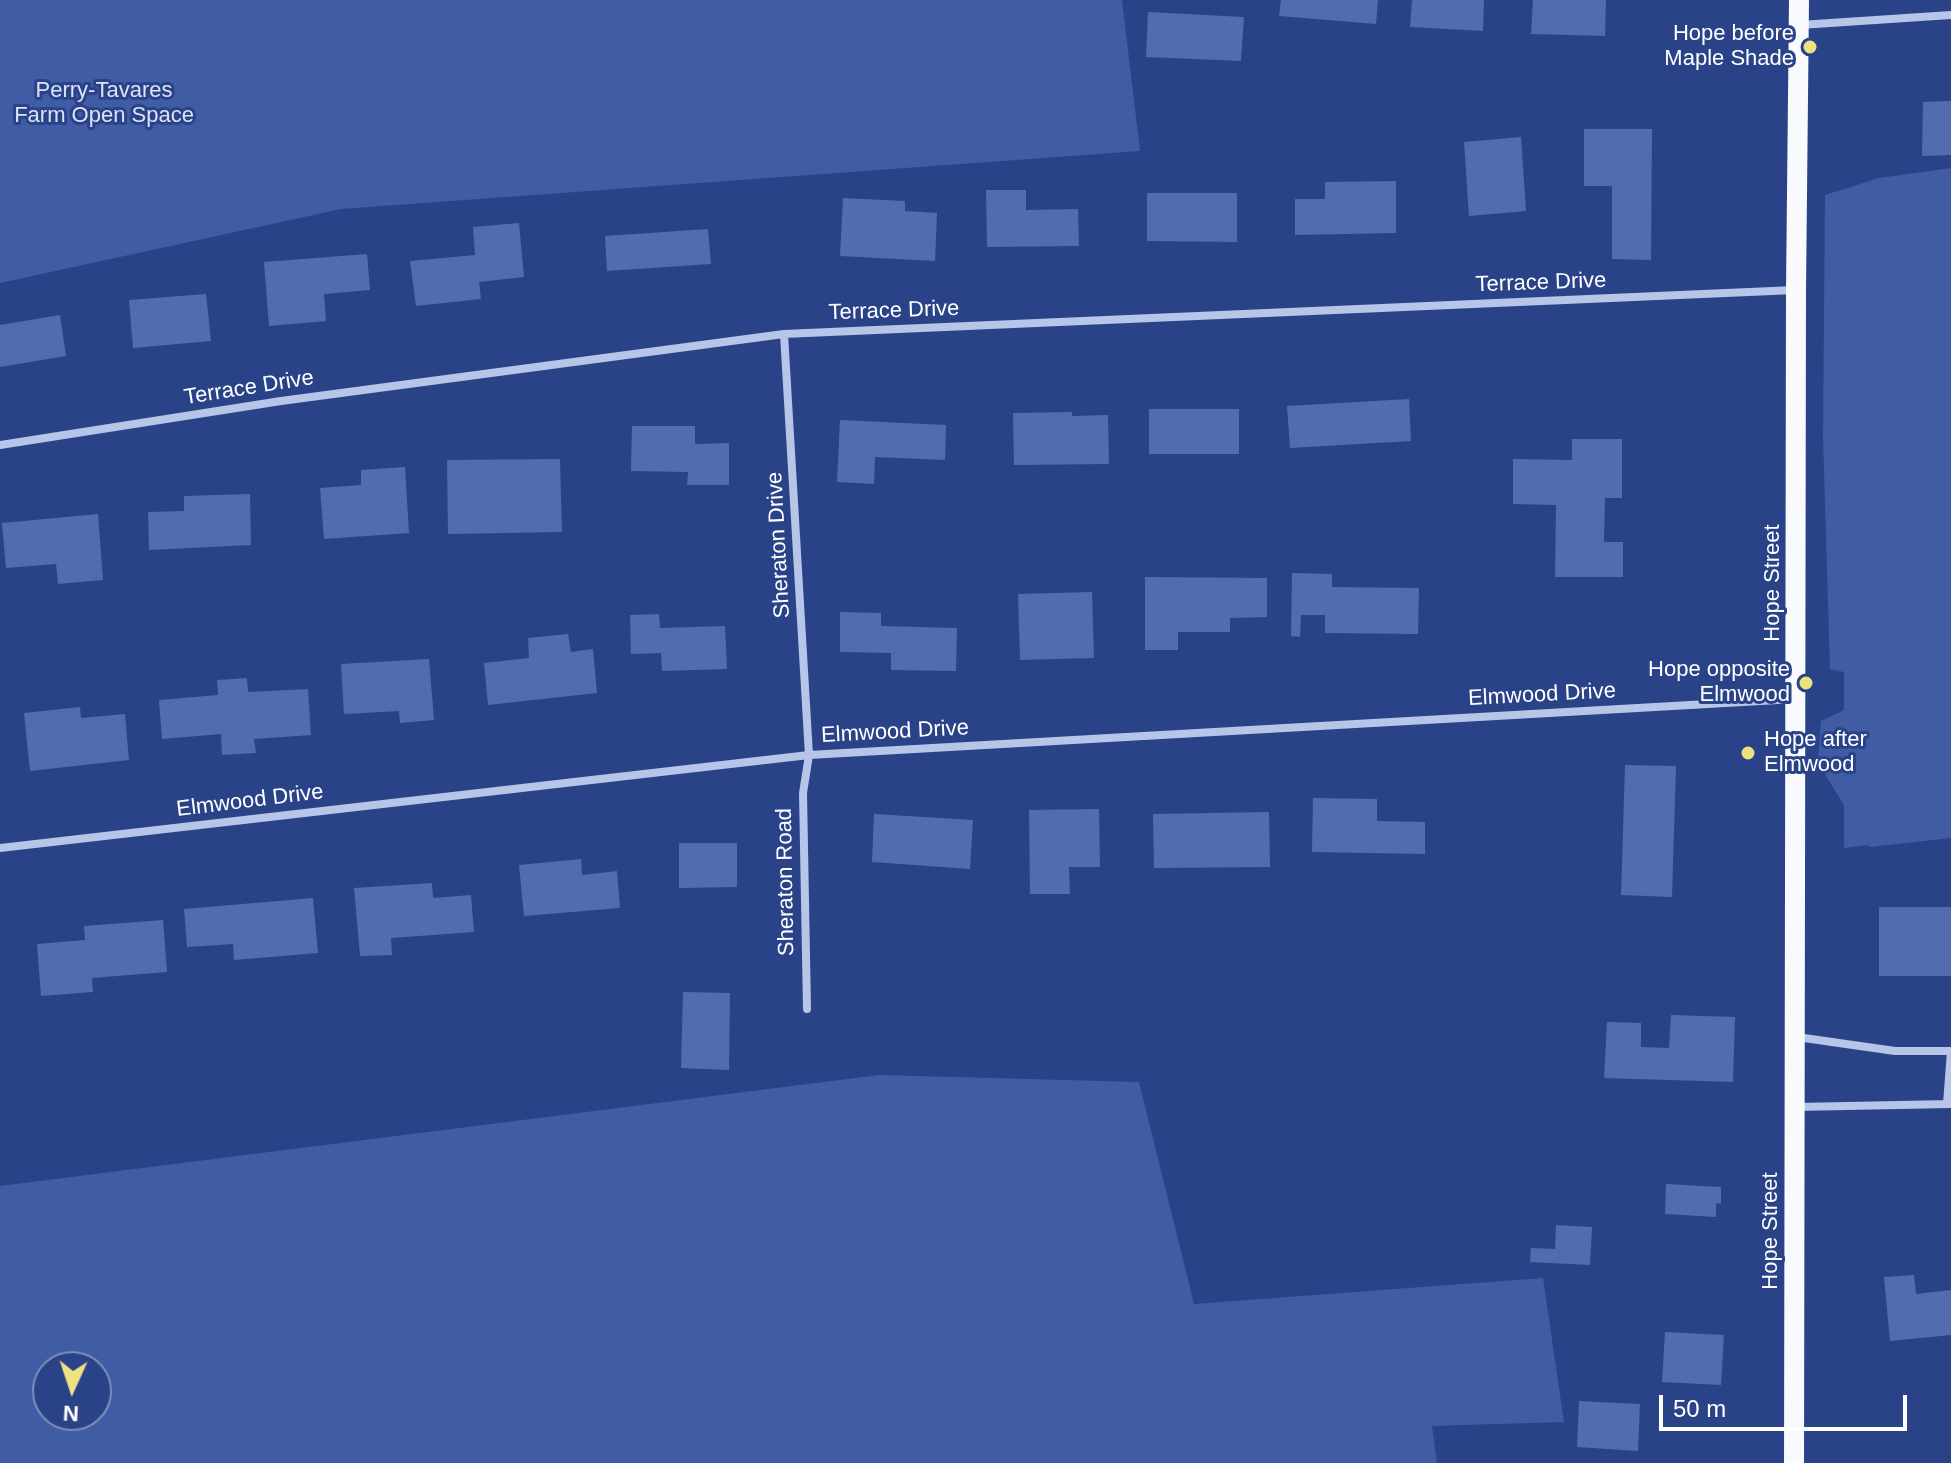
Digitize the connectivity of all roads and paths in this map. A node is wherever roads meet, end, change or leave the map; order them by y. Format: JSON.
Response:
{"nodes":[{"id":1,"x":1799,"y":0,"type":"edge"},
{"id":2,"x":1951,"y":15,"type":"edge"},
{"id":3,"x":1799,"y":25,"type":"junction"},
{"id":4,"x":1796,"y":290,"type":"junction"},
{"id":5,"x":784,"y":334,"type":"junction"},
{"id":6,"x":0,"y":445,"type":"edge"},
{"id":7,"x":1797,"y":699,"type":"junction"},
{"id":8,"x":809,"y":755,"type":"junction"},
{"id":9,"x":0,"y":848,"type":"edge"},
{"id":10,"x":807,"y":1009,"type":"dead end"},
{"id":11,"x":1795,"y":1037,"type":"junction"},
{"id":12,"x":1951,"y":1051,"type":"edge"},
{"id":13,"x":1949,"y":1104,"type":"edge"},
{"id":14,"x":1795,"y":1107,"type":"junction"},
{"id":15,"x":1794,"y":1463,"type":"edge"}],
"edges":[{"from":1,"to":3,"type":"main road","name":"Hope Street"},
{"from":2,"to":3,"type":"street"},
{"from":3,"to":4,"type":"main road","name":"Hope Street"},
{"from":4,"to":5,"type":"street","name":"Terrace Drive"},
{"from":4,"to":7,"type":"main road","name":"Hope Street"},
{"from":5,"to":6,"type":"street","name":"Terrace Drive"},
{"from":5,"to":8,"type":"street","name":"Sheraton Drive"},
{"from":7,"to":8,"type":"street","name":"Elmwood Drive"},
{"from":7,"to":11,"type":"main road","name":"Hope Street"},
{"from":8,"to":9,"type":"street","name":"Elmwood Drive"},
{"from":8,"to":10,"type":"street","name":"Sheraton Road"},
{"from":11,"to":12,"type":"street"},
{"from":11,"to":14,"type":"main road","name":"Hope Street"},
{"from":12,"to":13,"type":"street"},
{"from":13,"to":14,"type":"street"},
{"from":14,"to":15,"type":"main road","name":"Hope Street"}]}
